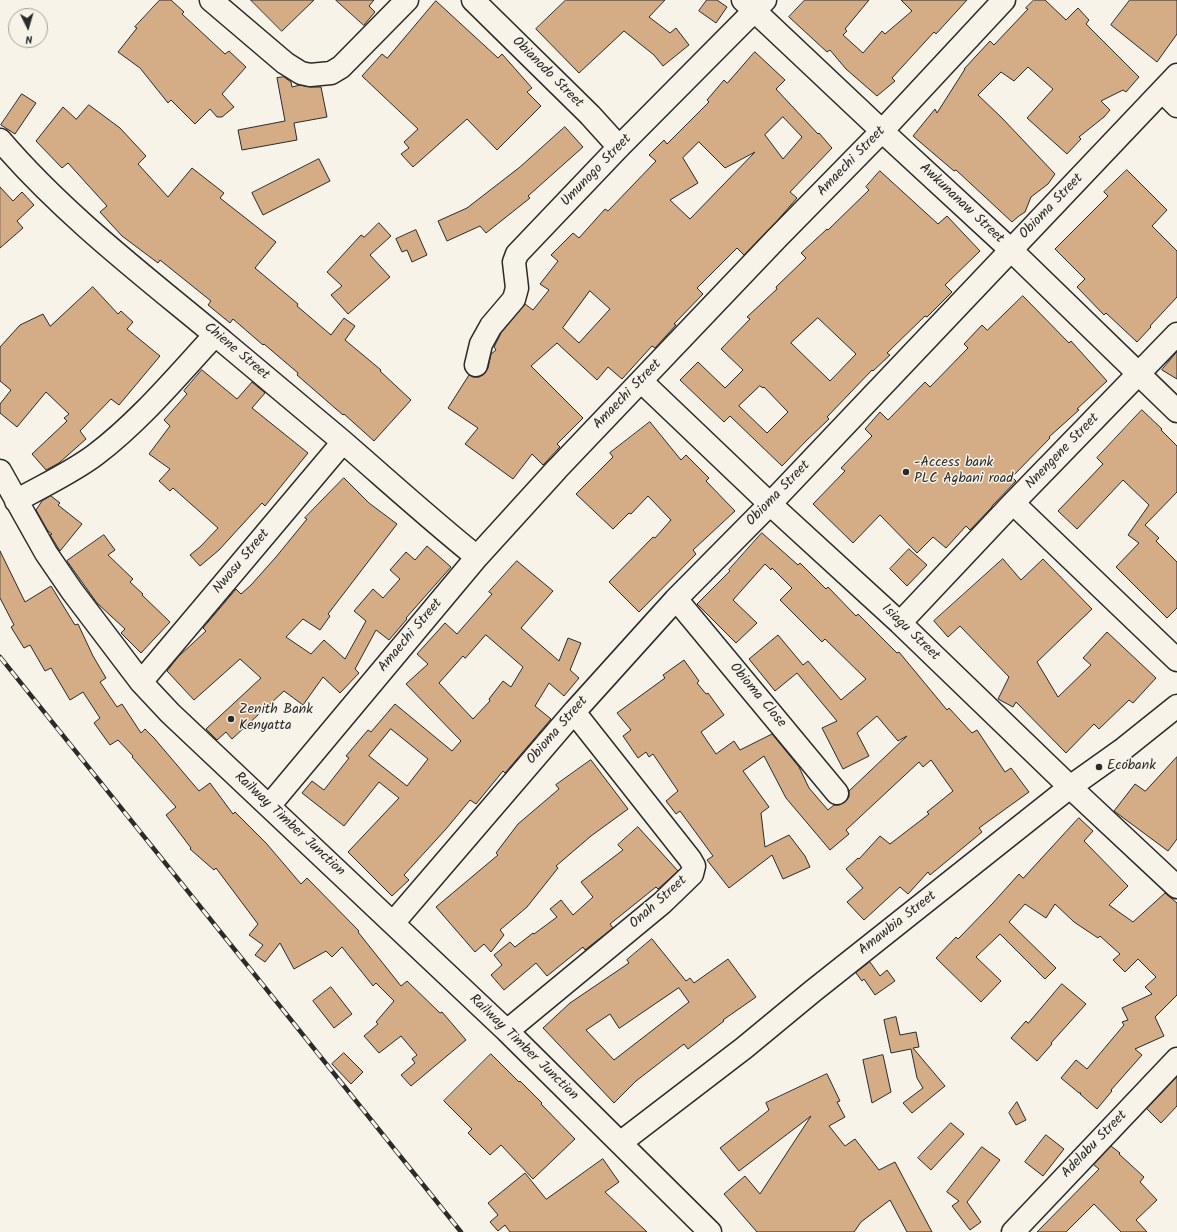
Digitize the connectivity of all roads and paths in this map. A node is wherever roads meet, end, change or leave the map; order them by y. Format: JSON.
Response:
{"nodes":[{"id":1,"x":210,"y":0,"type":"edge"},
{"id":2,"x":407,"y":0,"type":"edge"},
{"id":3,"x":473,"y":0,"type":"edge"},
{"id":4,"x":1004,"y":0,"type":"edge"},
{"id":5,"x":754,"y":4,"type":"edge"},
{"id":6,"x":1177,"y":75,"type":"edge"},
{"id":7,"x":1170,"y":98,"type":"edge"},
{"id":8,"x":882,"y":131,"type":"junction"},
{"id":9,"x":0,"y":140,"type":"edge"},
{"id":10,"x":619,"y":147,"type":"junction"},
{"id":11,"x":1011,"y":250,"type":"junction"},
{"id":12,"x":1177,"y":334,"type":"edge"},
{"id":13,"x":215,"y":335,"type":"junction"},
{"id":14,"x":476,"y":365,"type":"dead end"},
{"id":15,"x":1138,"y":374,"type":"junction"},
{"id":16,"x":641,"y":381,"type":"junction"},
{"id":17,"x":1177,"y":411,"type":"edge"},
{"id":18,"x":343,"y":442,"type":"junction"},
{"id":19,"x":0,"y":471,"type":"edge"},
{"id":20,"x":16,"y":501,"type":"junction"},
{"id":21,"x":1013,"y":503,"type":"junction"},
{"id":22,"x":770,"y":504,"type":"junction"},
{"id":23,"x":477,"y":558,"type":"junction"},
{"id":24,"x":676,"y":599,"type":"junction"},
{"id":25,"x":900,"y":623,"type":"junction"},
{"id":26,"x":1177,"y":660,"type":"edge"},
{"id":27,"x":141,"y":682,"type":"junction"},
{"id":28,"x":1177,"y":706,"type":"edge"},
{"id":29,"x":574,"y":712,"type":"junction"},
{"id":30,"x":1070,"y":787,"type":"junction"},
{"id":31,"x":837,"y":793,"type":"dead end"},
{"id":32,"x":269,"y":806,"type":"junction"},
{"id":33,"x":1177,"y":887,"type":"edge"},
{"id":34,"x":393,"y":924,"type":"junction"},
{"id":35,"x":508,"y":1031,"type":"junction"},
{"id":36,"x":1177,"y":1059,"type":"edge"},
{"id":37,"x":620,"y":1143,"type":"junction"},
{"id":38,"x":710,"y":1232,"type":"edge"},
{"id":39,"x":1013,"y":1232,"type":"edge"}],
"edges":[{"from":1,"to":2,"type":"street"},
{"from":3,"to":10,"type":"street","name":"Obianodo Street"},
{"from":4,"to":8,"type":"street","name":"Amaechi Street"},
{"from":5,"to":8,"type":"street","name":"Awkunanaw Street"},
{"from":5,"to":10,"type":"street","name":"Umunogo Street"},
{"from":6,"to":7,"type":"street","name":"Obioma Street"},
{"from":7,"to":11,"type":"street","name":"Obioma Street"},
{"from":8,"to":11,"type":"street","name":"Awkunanaw Street"},
{"from":8,"to":16,"type":"street","name":"Amaechi Street"},
{"from":9,"to":13,"type":"street","name":"Chiene Street"},
{"from":10,"to":14,"type":"street","name":"Umunogo Street"},
{"from":11,"to":15,"type":"street","name":"Awkunanaw Street"},
{"from":11,"to":22,"type":"street","name":"Obioma Street"},
{"from":12,"to":15,"type":"street","name":"Nnengene Street"},
{"from":13,"to":18,"type":"street","name":"Chiene Street"},
{"from":13,"to":20,"type":"street"},
{"from":15,"to":17,"type":"street","name":"Awkunanaw Street"},
{"from":15,"to":21,"type":"street","name":"Nnengene Street"},
{"from":16,"to":22,"type":"street","name":"Isiagu Street"},
{"from":16,"to":23,"type":"street","name":"Amaechi Street"},
{"from":18,"to":23,"type":"street","name":"Chiene Street"},
{"from":18,"to":27,"type":"street","name":"Nwosu Street"},
{"from":19,"to":20,"type":"street","name":"Railway Timber Junction"},
{"from":20,"to":27,"type":"street","name":"Railway Timber Junction"},
{"from":21,"to":25,"type":"street","name":"Nnengene Street"},
{"from":21,"to":26,"type":"street"},
{"from":22,"to":24,"type":"street","name":"Obioma Street"},
{"from":22,"to":25,"type":"street","name":"Isiagu Street"},
{"from":23,"to":32,"type":"street","name":"Amaechi Street"},
{"from":24,"to":29,"type":"street","name":"Obioma Street"},
{"from":24,"to":31,"type":"street","name":"Obioma Close"},
{"from":25,"to":30,"type":"street","name":"Isiagu Street"},
{"from":27,"to":32,"type":"street","name":"Railway Timber Junction"},
{"from":28,"to":30,"type":"street","name":"Amawbia Street"},
{"from":29,"to":34,"type":"street","name":"Obioma Street"},
{"from":29,"to":35,"type":"street","name":"Onah Street"},
{"from":30,"to":33,"type":"street","name":"Isiagu Street"},
{"from":30,"to":37,"type":"street","name":"Amawbia Street"},
{"from":32,"to":34,"type":"street","name":"Railway Timber Junction"},
{"from":34,"to":35,"type":"street","name":"Railway Timber Junction"},
{"from":35,"to":37,"type":"street","name":"Railway Timber Junction"},
{"from":36,"to":39,"type":"street","name":"Adelabu Street"},
{"from":37,"to":38,"type":"street","name":"Railway Timber Junction"}]}
